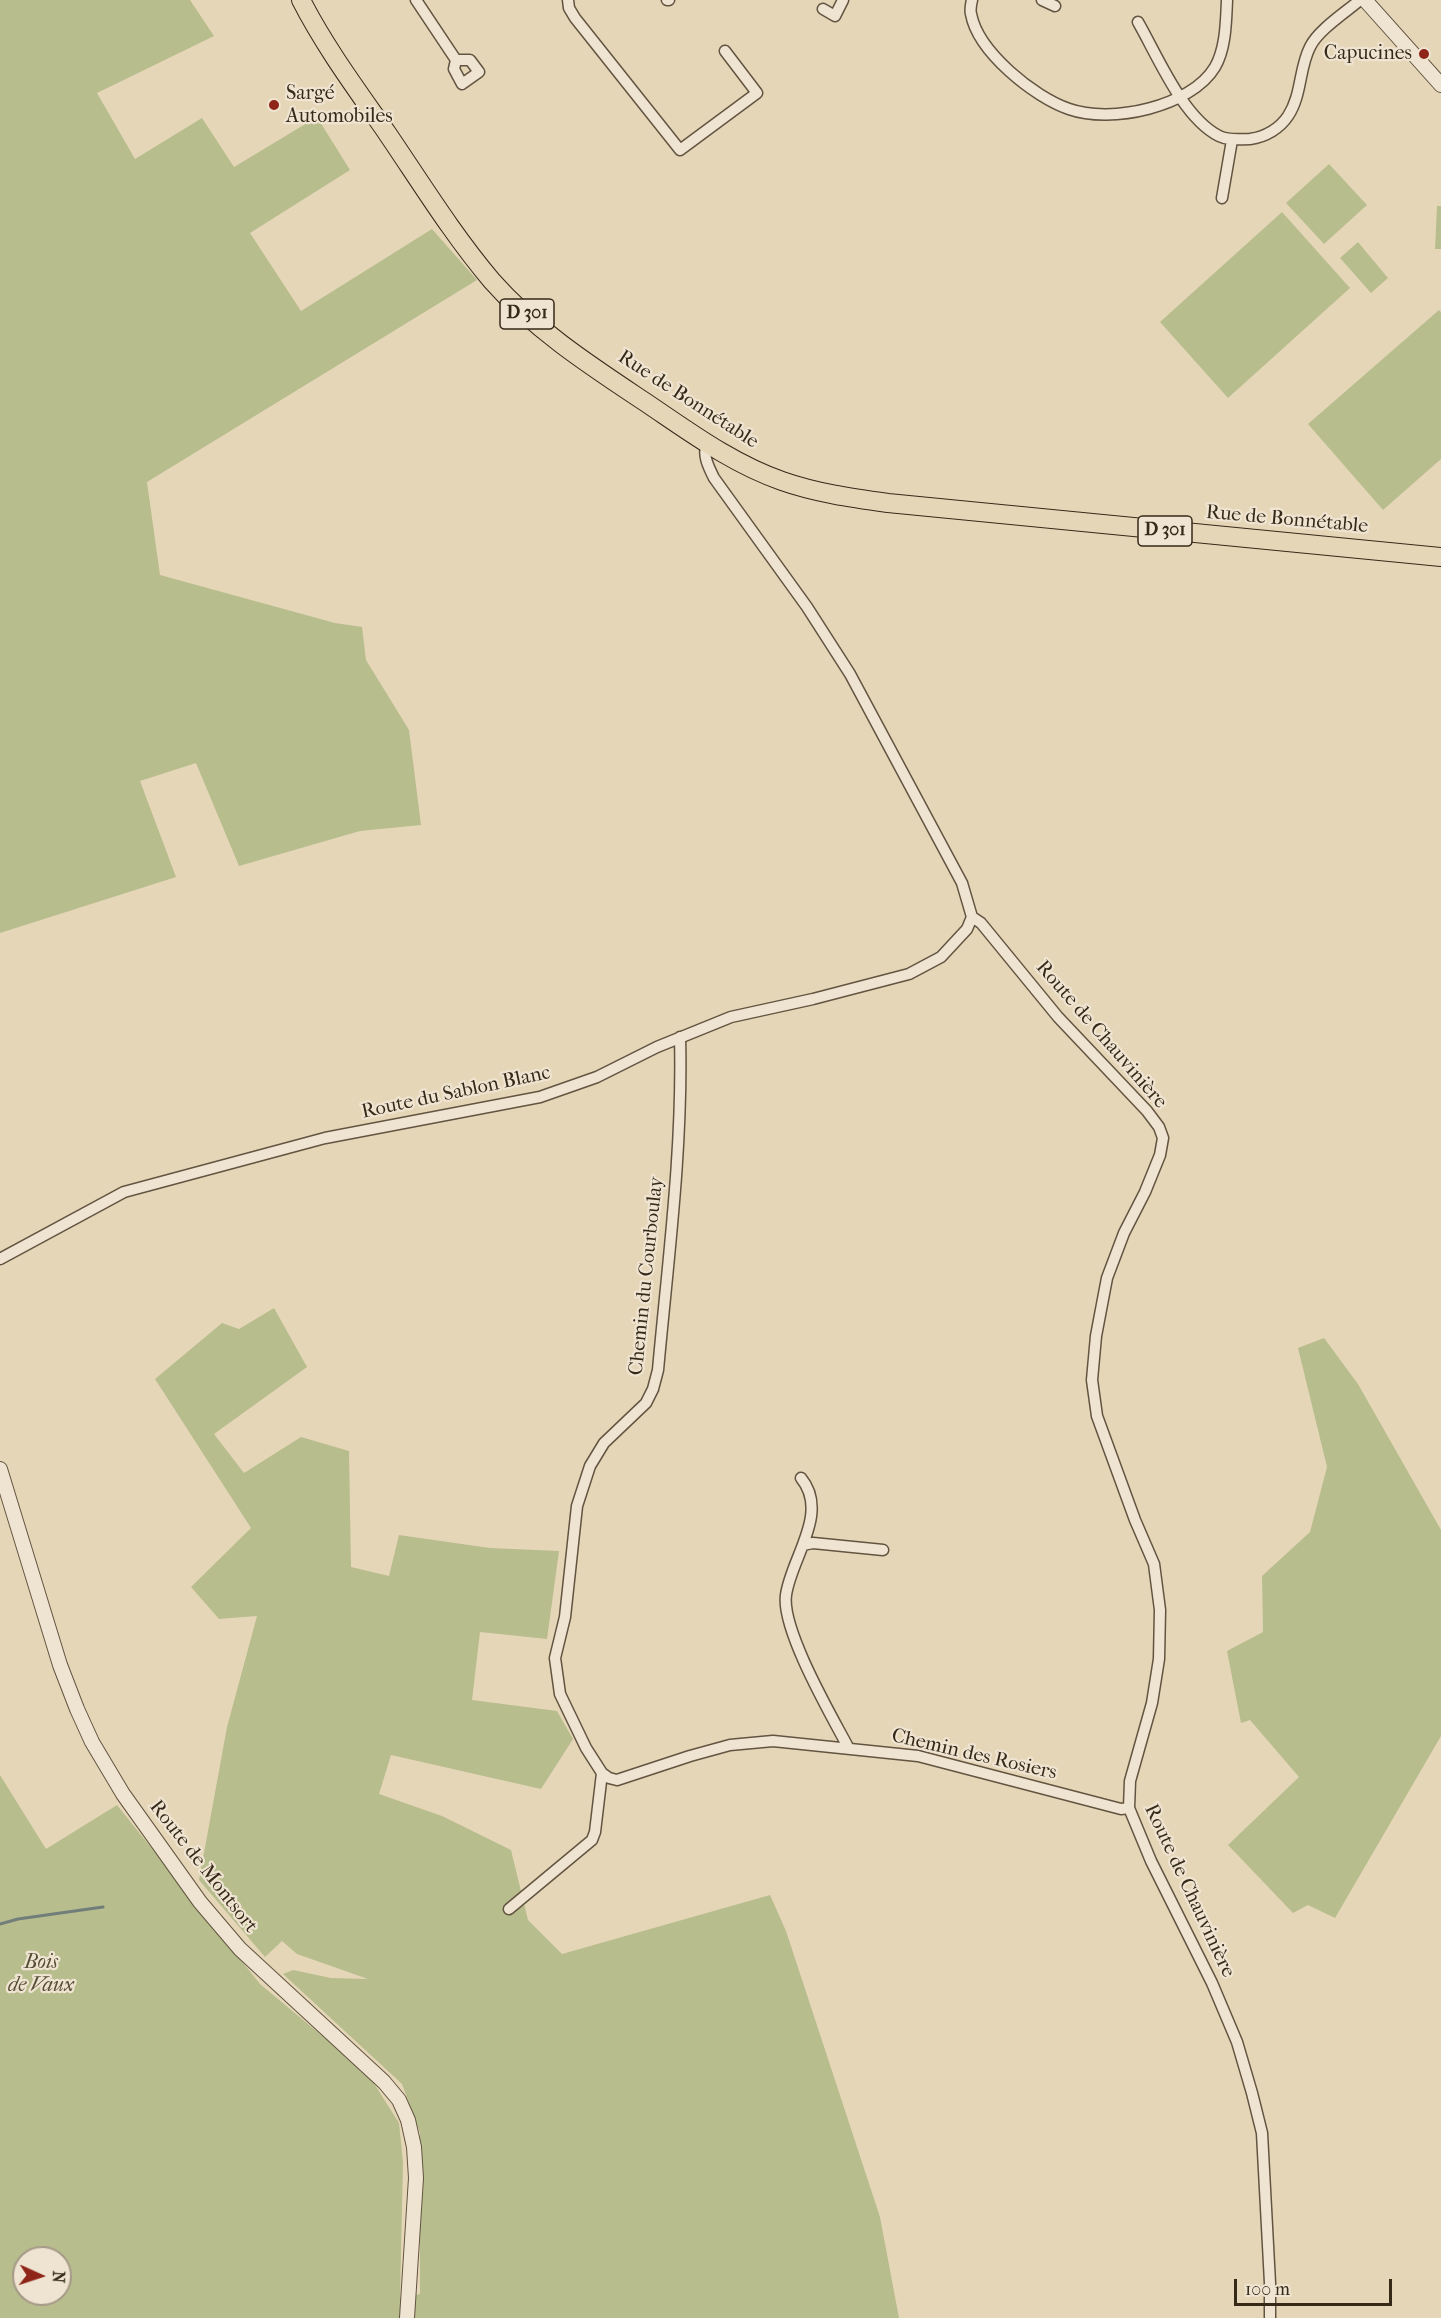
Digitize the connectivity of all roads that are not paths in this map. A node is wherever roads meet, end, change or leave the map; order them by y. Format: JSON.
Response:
{"nodes":[{"id":1,"x":301,"y":0,"type":"edge"},
{"id":2,"x":416,"y":0,"type":"edge"},
{"id":3,"x":568,"y":0,"type":"edge"},
{"id":4,"x":843,"y":0,"type":"edge"},
{"id":5,"x":972,"y":0,"type":"edge"},
{"id":6,"x":1042,"y":0,"type":"edge"},
{"id":7,"x":1227,"y":0,"type":"edge"},
{"id":8,"x":1360,"y":0,"type":"edge"},
{"id":9,"x":1365,"y":0,"type":"edge"},
{"id":10,"x":1055,"y":6,"type":"dead end"},
{"id":11,"x":823,"y":9,"type":"dead end"},
{"id":12,"x":1138,"y":22,"type":"dead end"},
{"id":13,"x":725,"y":51,"type":"dead end"},
{"id":14,"x":456,"y":60,"type":"dead end"},
{"id":15,"x":1441,"y":85,"type":"edge"},
{"id":16,"x":1181,"y":96,"type":"junction"},
{"id":17,"x":1232,"y":140,"type":"junction"},
{"id":18,"x":1222,"y":198,"type":"dead end"},
{"id":19,"x":707,"y":444,"type":"junction"},
{"id":20,"x":1441,"y":557,"type":"edge"},
{"id":21,"x":972,"y":917,"type":"junction"},
{"id":22,"x":680,"y":1037,"type":"junction"},
{"id":23,"x":0,"y":1259,"type":"edge"},
{"id":24,"x":0,"y":1469,"type":"edge"},
{"id":25,"x":801,"y":1478,"type":"dead end"},
{"id":26,"x":803,"y":1545,"type":"junction"},
{"id":27,"x":883,"y":1550,"type":"dead end"},
{"id":28,"x":848,"y":1747,"type":"junction"},
{"id":29,"x":602,"y":1773,"type":"junction"},
{"id":30,"x":1129,"y":1808,"type":"junction"},
{"id":31,"x":509,"y":1909,"type":"dead end"},
{"id":32,"x":407,"y":2318,"type":"edge"},
{"id":33,"x":1270,"y":2318,"type":"edge"}],
"edges":[{"from":1,"to":19,"type":"main road","name":"Rue de Bonnétable","number":"D 301"},
{"from":2,"to":14,"type":"street"},
{"from":3,"to":13,"type":"street"},
{"from":4,"to":11,"type":"street"},
{"from":5,"to":16,"type":"street"},
{"from":6,"to":10,"type":"street"},
{"from":7,"to":16,"type":"street"},
{"from":8,"to":17,"type":"street"},
{"from":9,"to":15,"type":"street"},
{"from":12,"to":16,"type":"street"},
{"from":16,"to":17,"type":"street"},
{"from":17,"to":18,"type":"street"},
{"from":19,"to":20,"type":"main road","name":"Rue de Bonnétable","number":"D 301"},
{"from":19,"to":21,"type":"street","name":"Route de Chauvinière"},
{"from":21,"to":22,"type":"street","name":"Route du Sablon Blanc"},
{"from":21,"to":30,"type":"street","name":"Route de Chauvinière"},
{"from":22,"to":23,"type":"street","name":"Route du Sablon Blanc"},
{"from":22,"to":29,"type":"street","name":"Chemin du Courboulay"},
{"from":24,"to":32,"type":"street","name":"Route de Montsort"},
{"from":25,"to":26,"type":"street"},
{"from":26,"to":27,"type":"street"},
{"from":26,"to":28,"type":"street"},
{"from":28,"to":29,"type":"street","name":"Chemin des Rosiers"},
{"from":28,"to":30,"type":"street","name":"Chemin des Rosiers"},
{"from":29,"to":31,"type":"street"},
{"from":30,"to":33,"type":"street","name":"Route de Chauvinière"}]}
